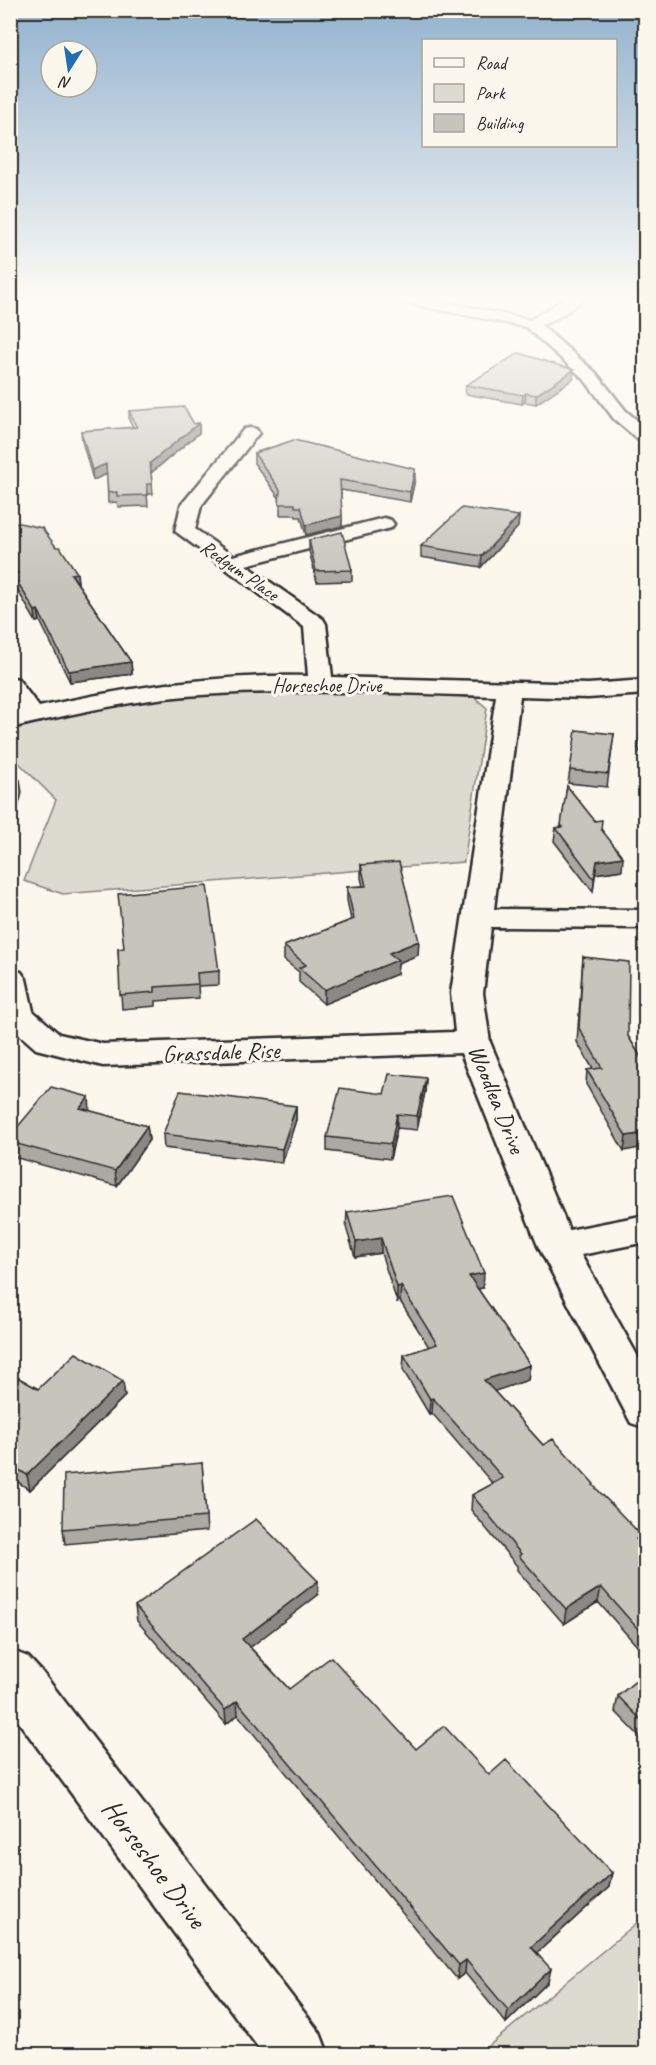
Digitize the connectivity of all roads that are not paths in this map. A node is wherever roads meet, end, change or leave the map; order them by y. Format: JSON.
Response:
{"nodes":[{"id":1,"x":603,"y":393,"type":"edge"},
{"id":2,"x":250,"y":433,"type":"dead end"},
{"id":3,"x":645,"y":436,"type":"edge"},
{"id":4,"x":384,"y":524,"type":"dead end"},
{"id":5,"x":229,"y":563,"type":"junction"},
{"id":6,"x":321,"y":683,"type":"junction"},
{"id":7,"x":10,"y":684,"type":"edge"},
{"id":8,"x":645,"y":687,"type":"edge"},
{"id":9,"x":509,"y":689,"type":"junction"},
{"id":10,"x":21,"y":718,"type":"edge"},
{"id":11,"x":477,"y":918,"type":"junction"},
{"id":12,"x":645,"y":919,"type":"edge"},
{"id":13,"x":10,"y":979,"type":"edge"},
{"id":14,"x":473,"y":1042,"type":"junction"},
{"id":15,"x":645,"y":1228,"type":"edge"},
{"id":16,"x":557,"y":1246,"type":"junction"},
{"id":17,"x":645,"y":1411,"type":"edge"},
{"id":18,"x":10,"y":1673,"type":"edge"},
{"id":19,"x":298,"y":2055,"type":"edge"}],
"edges":[{"from":1,"to":3,"type":"street"},
{"from":2,"to":5,"type":"street","name":"Redgum Place"},
{"from":4,"to":5,"type":"street"},
{"from":5,"to":6,"type":"street","name":"Redgum Place"},
{"from":6,"to":9,"type":"street","name":"Horseshoe Drive"},
{"from":6,"to":10,"type":"street","name":"Horseshoe Drive"},
{"from":7,"to":10,"type":"street"},
{"from":8,"to":9,"type":"street","name":"Horseshoe Drive"},
{"from":9,"to":11,"type":"street","name":"Woodlea Drive"},
{"from":11,"to":12,"type":"street"},
{"from":11,"to":14,"type":"street","name":"Woodlea Drive"},
{"from":13,"to":14,"type":"street","name":"Grassdale Rise"},
{"from":14,"to":16,"type":"street","name":"Woodlea Drive"},
{"from":15,"to":16,"type":"street"},
{"from":16,"to":17,"type":"street","name":"Woodlea Drive"},
{"from":18,"to":19,"type":"street","name":"Horseshoe Drive"}]}
